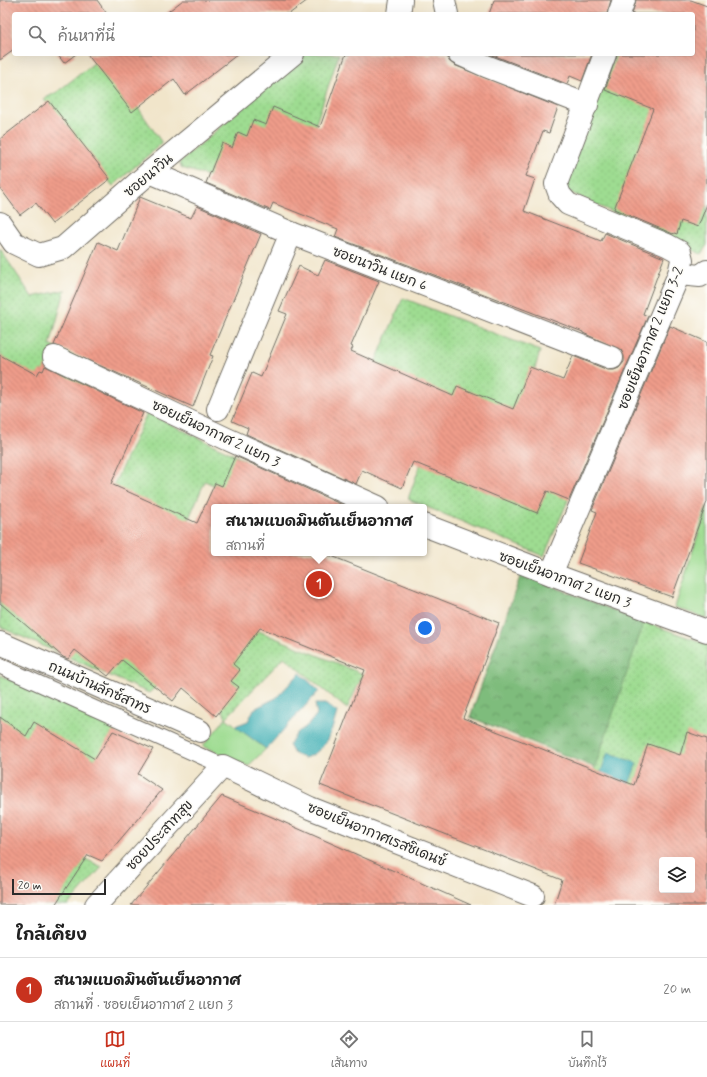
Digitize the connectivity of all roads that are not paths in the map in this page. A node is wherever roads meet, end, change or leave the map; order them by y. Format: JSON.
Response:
{"nodes":[{"id":1,"x":401,"y":0,"type":"edge"},
{"id":2,"x":444,"y":0,"type":"edge"},
{"id":3,"x":624,"y":0,"type":"edge"},
{"id":4,"x":398,"y":12,"type":"edge"},
{"id":5,"x":447,"y":12,"type":"edge"},
{"id":6,"x":620,"y":12,"type":"edge"},
{"id":7,"x":291,"y":56,"type":"edge"},
{"id":8,"x":464,"y":56,"type":"edge"},
{"id":9,"x":604,"y":56,"type":"edge"},
{"id":10,"x":587,"y":105,"type":"junction"},
{"id":11,"x":150,"y":172,"type":"junction"},
{"id":12,"x":0,"y":223,"type":"edge"},
{"id":13,"x":291,"y":234,"type":"junction"},
{"id":14,"x":707,"y":271,"type":"edge"},
{"id":15,"x":679,"y":274,"type":"junction"},
{"id":16,"x":54,"y":357,"type":"dead end"},
{"id":17,"x":612,"y":358,"type":"dead end"},
{"id":18,"x":218,"y":410,"type":"dead end"},
{"id":19,"x":371,"y":504,"type":"edge"},
{"id":20,"x":427,"y":526,"type":"edge"},
{"id":21,"x":551,"y":574,"type":"junction"},
{"id":22,"x":707,"y":631,"type":"edge"},
{"id":23,"x":0,"y":643,"type":"edge"},
{"id":24,"x":0,"y":666,"type":"edge"},
{"id":25,"x":200,"y":731,"type":"dead end"},
{"id":26,"x":223,"y":766,"type":"junction"},
{"id":27,"x":533,"y":896,"type":"dead end"},
{"id":28,"x":96,"y":905,"type":"edge"}],
"edges":[{"from":1,"to":4,"type":"street"},
{"from":2,"to":5,"type":"street"},
{"from":3,"to":6,"type":"street"},
{"from":7,"to":11,"type":"street","name":"ซอยนาวิน"},
{"from":8,"to":10,"type":"street"},
{"from":9,"to":10,"type":"street","name":"ซอยเย็นอากาศ 2 แยก 3-2"},
{"from":10,"to":15,"type":"street","name":"ซอยเย็นอากาศ 2 แยก 3-2"},
{"from":11,"to":12,"type":"street","name":"ซอยนาวิน"},
{"from":11,"to":13,"type":"street","name":"ซอยนาวิน แยก 6"},
{"from":13,"to":17,"type":"street","name":"ซอยนาวิน แยก 6"},
{"from":13,"to":18,"type":"street"},
{"from":14,"to":15,"type":"street"},
{"from":15,"to":21,"type":"street","name":"ซอยเย็นอากาศ 2 แยก 3-2"},
{"from":16,"to":19,"type":"street","name":"ซอยเย็นอากาศ 2 แยก 3"},
{"from":20,"to":21,"type":"street","name":"ซอยเย็นอากาศ 2 แยก 3"},
{"from":21,"to":22,"type":"street","name":"ซอยเย็นอากาศ 2 แยก 3"},
{"from":23,"to":25,"type":"street","name":"ถนนบ้านลักซ์สาทร"},
{"from":24,"to":26,"type":"lane"},
{"from":26,"to":27,"type":"street","name":"ซอยเย็นอากาศเรสซิเดนซ์"},
{"from":26,"to":28,"type":"street","name":"ซอยประสาทสุข"}]}
